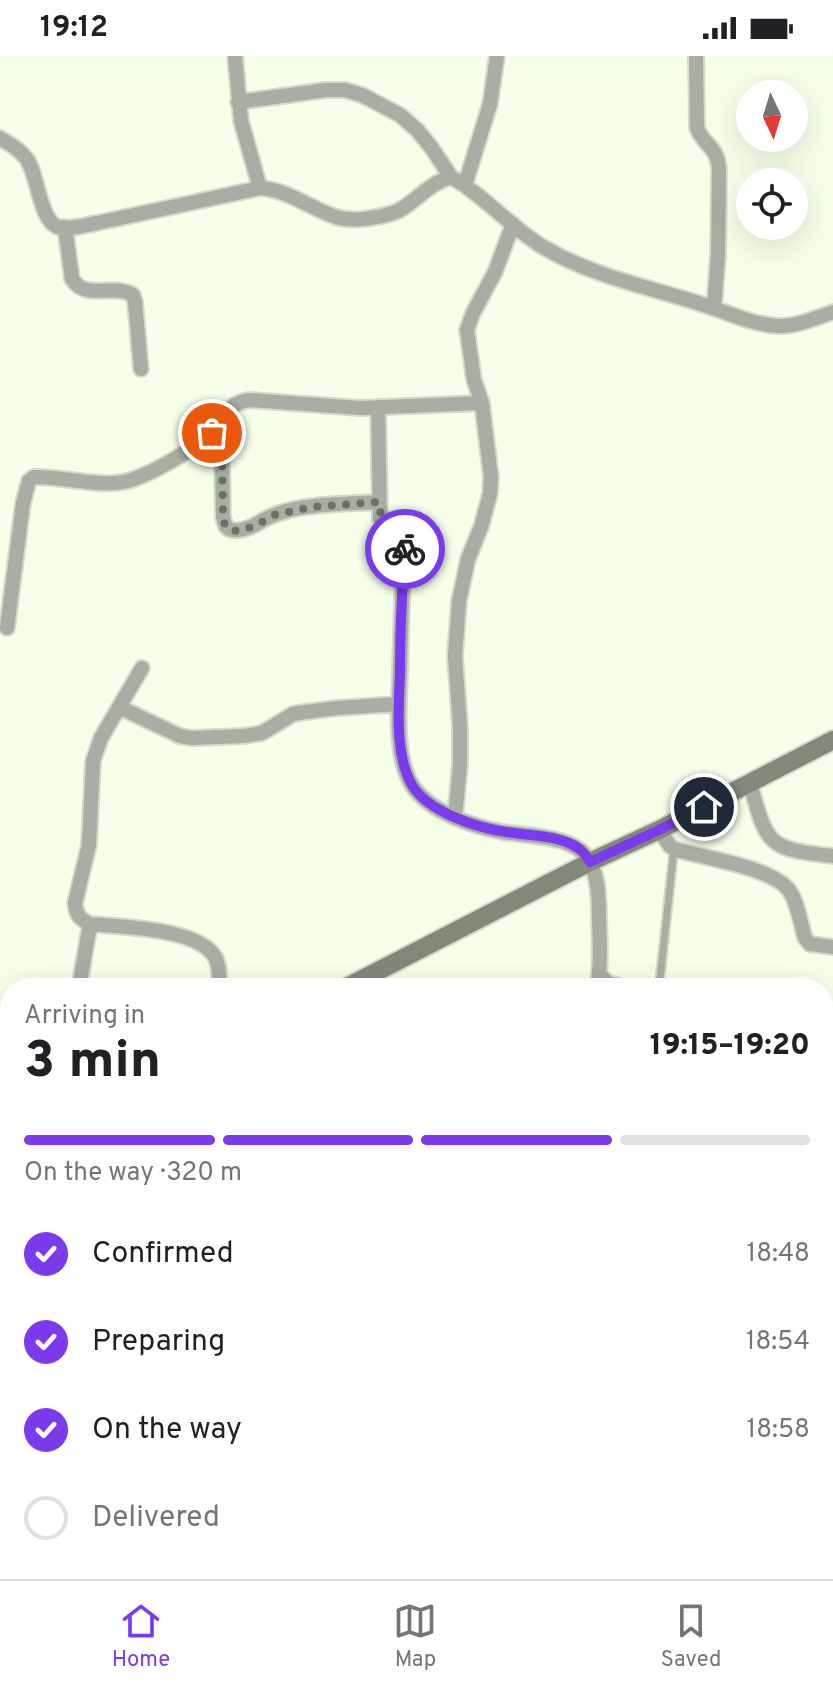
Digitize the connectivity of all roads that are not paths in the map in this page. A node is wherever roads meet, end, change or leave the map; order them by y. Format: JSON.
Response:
{"nodes":[{"id":1,"x":235,"y":56,"type":"edge"},
{"id":2,"x":497,"y":56,"type":"edge"},
{"id":3,"x":696,"y":56,"type":"edge"},
{"id":4,"x":238,"y":102,"type":"junction"},
{"id":5,"x":0,"y":138,"type":"edge"},
{"id":6,"x":451,"y":177,"type":"junction"},
{"id":7,"x":465,"y":185,"type":"junction"},
{"id":8,"x":260,"y":188,"type":"junction"},
{"id":9,"x":513,"y":224,"type":"junction"},
{"id":10,"x":65,"y":227,"type":"junction"},
{"id":11,"x":714,"y":308,"type":"junction"},
{"id":12,"x":833,"y":312,"type":"edge"},
{"id":13,"x":141,"y":369,"type":"dead end"},
{"id":14,"x":482,"y":403,"type":"junction"},
{"id":15,"x":378,"y":407,"type":"junction"},
{"id":16,"x":215,"y":429,"type":"junction"},
{"id":17,"x":379,"y":502,"type":"junction"},
{"id":18,"x":7,"y":628,"type":"dead end"},
{"id":19,"x":142,"y":668,"type":"dead end"},
{"id":20,"x":399,"y":704,"type":"junction"},
{"id":21,"x":119,"y":707,"type":"junction"},
{"id":22,"x":833,"y":740,"type":"edge"},
{"id":23,"x":750,"y":783,"type":"junction"},
{"id":24,"x":455,"y":817,"type":"junction"},
{"id":25,"x":659,"y":830,"type":"junction"},
{"id":26,"x":674,"y":849,"type":"junction"},
{"id":27,"x":833,"y":856,"type":"edge"},
{"id":28,"x":590,"y":862,"type":"junction"},
{"id":29,"x":90,"y":924,"type":"junction"},
{"id":30,"x":833,"y":947,"type":"edge"},
{"id":31,"x":81,"y":978,"type":"edge"},
{"id":32,"x":219,"y":978,"type":"edge"},
{"id":33,"x":364,"y":978,"type":"edge"},
{"id":34,"x":598,"y":978,"type":"edge"},
{"id":35,"x":660,"y":978,"type":"edge"}],
"edges":[{"from":1,"to":4,"type":"street"},
{"from":2,"to":7,"type":"street"},
{"from":3,"to":11,"type":"street"},
{"from":4,"to":6,"type":"street"},
{"from":4,"to":8,"type":"street"},
{"from":5,"to":10,"type":"street"},
{"from":6,"to":7,"type":"street"},
{"from":6,"to":8,"type":"street"},
{"from":7,"to":9,"type":"street"},
{"from":8,"to":10,"type":"street"},
{"from":9,"to":11,"type":"street"},
{"from":9,"to":14,"type":"street"},
{"from":10,"to":13,"type":"street"},
{"from":11,"to":12,"type":"street"},
{"from":14,"to":15,"type":"street"},
{"from":14,"to":24,"type":"street"},
{"from":15,"to":16,"type":"street"},
{"from":15,"to":17,"type":"street"},
{"from":16,"to":17,"type":"street"},
{"from":16,"to":18,"type":"street"},
{"from":17,"to":20,"type":"street"},
{"from":19,"to":21,"type":"street"},
{"from":20,"to":21,"type":"street"},
{"from":20,"to":24,"type":"street"},
{"from":21,"to":29,"type":"street"},
{"from":22,"to":23,"type":"main road"},
{"from":23,"to":25,"type":"main road"},
{"from":23,"to":27,"type":"street"},
{"from":24,"to":28,"type":"street"},
{"from":25,"to":26,"type":"street"},
{"from":25,"to":28,"type":"main road"},
{"from":26,"to":30,"type":"street"},
{"from":26,"to":35,"type":"lane"},
{"from":28,"to":33,"type":"main road"},
{"from":28,"to":34,"type":"street"},
{"from":29,"to":31,"type":"street"},
{"from":29,"to":32,"type":"street"}]}
